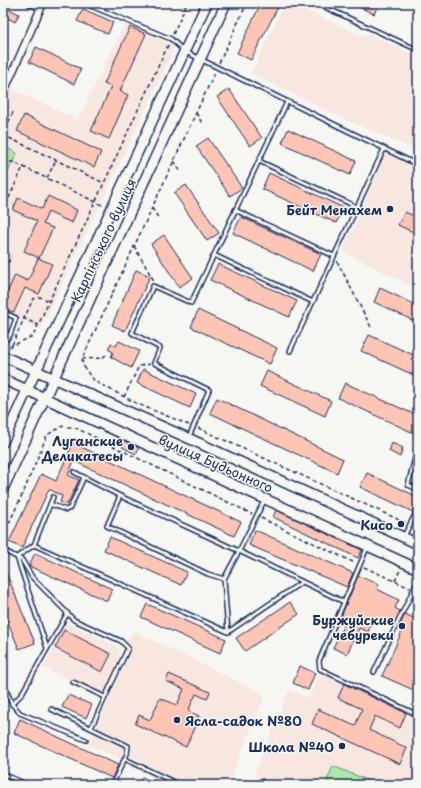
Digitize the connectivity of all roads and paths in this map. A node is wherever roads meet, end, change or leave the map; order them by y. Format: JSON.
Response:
{"nodes":[{"id":1,"x":30,"y":3,"type":"edge"},
{"id":2,"x":84,"y":3,"type":"edge"},
{"id":3,"x":187,"y":3,"type":"edge"},
{"id":4,"x":207,"y":3,"type":"edge"},
{"id":5,"x":226,"y":3,"type":"edge"},
{"id":6,"x":247,"y":3,"type":"edge"},
{"id":7,"x":316,"y":3,"type":"edge"},
{"id":8,"x":42,"y":5,"type":"edge"},
{"id":9,"x":171,"y":39,"type":"junction"},
{"id":10,"x":418,"y":50,"type":"edge"},
{"id":11,"x":184,"y":51,"type":"junction"},
{"id":12,"x":200,"y":59,"type":"junction"},
{"id":13,"x":217,"y":68,"type":"junction"},
{"id":14,"x":3,"y":94,"type":"edge"},
{"id":15,"x":287,"y":102,"type":"junction"},
{"id":16,"x":13,"y":112,"type":"dead end"},
{"id":17,"x":196,"y":113,"type":"junction"},
{"id":18,"x":202,"y":123,"type":"dead end"},
{"id":19,"x":3,"y":135,"type":"edge"},
{"id":20,"x":384,"y":149,"type":"junction"},
{"id":21,"x":56,"y":160,"type":"junction"},
{"id":22,"x":174,"y":161,"type":"junction"},
{"id":23,"x":259,"y":161,"type":"junction"},
{"id":24,"x":3,"y":162,"type":"edge"},
{"id":25,"x":418,"y":165,"type":"edge"},
{"id":26,"x":23,"y":167,"type":"junction"},
{"id":27,"x":181,"y":172,"type":"dead end"},
{"id":28,"x":48,"y":178,"type":"junction"},
{"id":29,"x":104,"y":183,"type":"junction"},
{"id":30,"x":96,"y":201,"type":"junction"},
{"id":31,"x":357,"y":207,"type":"junction"},
{"id":32,"x":152,"y":208,"type":"junction"},
{"id":33,"x":111,"y":210,"type":"junction"},
{"id":34,"x":235,"y":210,"type":"junction"},
{"id":35,"x":3,"y":211,"type":"edge"},
{"id":36,"x":159,"y":219,"type":"dead end"},
{"id":37,"x":3,"y":223,"type":"edge"},
{"id":38,"x":3,"y":234,"type":"edge"},
{"id":39,"x":134,"y":246,"type":"junction"},
{"id":40,"x":214,"y":255,"type":"junction"},
{"id":41,"x":11,"y":256,"type":"dead end"},
{"id":42,"x":334,"y":256,"type":"junction"},
{"id":43,"x":3,"y":276,"type":"edge"},
{"id":44,"x":158,"y":288,"type":"junction"},
{"id":45,"x":49,"y":301,"type":"junction"},
{"id":46,"x":312,"y":302,"type":"junction"},
{"id":47,"x":3,"y":312,"type":"edge"},
{"id":48,"x":372,"y":329,"type":"dead end"},
{"id":49,"x":3,"y":333,"type":"edge"},
{"id":50,"x":10,"y":335,"type":"junction"},
{"id":51,"x":3,"y":338,"type":"edge"},
{"id":52,"x":3,"y":346,"type":"edge"},
{"id":53,"x":12,"y":346,"type":"junction"},
{"id":54,"x":290,"y":351,"type":"dead end"},
{"id":55,"x":106,"y":355,"type":"dead end"},
{"id":56,"x":3,"y":356,"type":"edge"},
{"id":57,"x":82,"y":358,"type":"junction"},
{"id":58,"x":154,"y":364,"type":"junction"},
{"id":59,"x":36,"y":371,"type":"junction"},
{"id":60,"x":3,"y":379,"type":"edge"},
{"id":61,"x":54,"y":379,"type":"junction"},
{"id":62,"x":27,"y":391,"type":"junction"},
{"id":63,"x":124,"y":396,"type":"junction"},
{"id":64,"x":44,"y":399,"type":"junction"},
{"id":65,"x":193,"y":426,"type":"junction"},
{"id":66,"x":188,"y":438,"type":"junction"},
{"id":67,"x":3,"y":442,"type":"edge"},
{"id":68,"x":418,"y":446,"type":"edge"},
{"id":69,"x":74,"y":472,"type":"dead end"},
{"id":70,"x":84,"y":477,"type":"junction"},
{"id":71,"x":3,"y":489,"type":"edge"},
{"id":72,"x":418,"y":489,"type":"edge"},
{"id":73,"x":120,"y":496,"type":"junction"},
{"id":74,"x":53,"y":497,"type":"dead end"},
{"id":75,"x":265,"y":499,"type":"junction"},
{"id":76,"x":50,"y":504,"type":"junction"},
{"id":77,"x":418,"y":509,"type":"edge"},
{"id":78,"x":257,"y":516,"type":"junction"},
{"id":79,"x":410,"y":525,"type":"junction"},
{"id":80,"x":3,"y":536,"type":"edge"},
{"id":81,"x":403,"y":538,"type":"junction"},
{"id":82,"x":418,"y":544,"type":"edge"},
{"id":83,"x":34,"y":545,"type":"junction"},
{"id":84,"x":368,"y":546,"type":"junction"},
{"id":85,"x":3,"y":550,"type":"edge"},
{"id":86,"x":239,"y":551,"type":"junction"},
{"id":87,"x":17,"y":557,"type":"junction"},
{"id":88,"x":363,"y":558,"type":"junction"},
{"id":89,"x":367,"y":560,"type":"dead end"},
{"id":90,"x":403,"y":562,"type":"junction"},
{"id":91,"x":360,"y":565,"type":"junction"},
{"id":92,"x":418,"y":569,"type":"edge"},
{"id":93,"x":224,"y":579,"type":"junction"},
{"id":94,"x":418,"y":580,"type":"edge"},
{"id":95,"x":395,"y":581,"type":"junction"},
{"id":96,"x":302,"y":582,"type":"junction"},
{"id":97,"x":413,"y":590,"type":"junction"},
{"id":98,"x":344,"y":602,"type":"junction"},
{"id":99,"x":66,"y":614,"type":"junction"},
{"id":100,"x":228,"y":632,"type":"junction"},
{"id":101,"x":47,"y":648,"type":"junction"},
{"id":102,"x":374,"y":672,"type":"dead end"},
{"id":103,"x":3,"y":682,"type":"edge"},
{"id":104,"x":73,"y":682,"type":"dead end"},
{"id":105,"x":105,"y":697,"type":"junction"},
{"id":106,"x":12,"y":704,"type":"junction"},
{"id":107,"x":51,"y":709,"type":"dead end"},
{"id":108,"x":418,"y":715,"type":"edge"},
{"id":109,"x":91,"y":728,"type":"junction"},
{"id":110,"x":86,"y":740,"type":"dead end"},
{"id":111,"x":125,"y":759,"type":"junction"},
{"id":112,"x":3,"y":774,"type":"edge"},
{"id":113,"x":28,"y":785,"type":"edge"},
{"id":114,"x":112,"y":785,"type":"edge"},
{"id":115,"x":180,"y":785,"type":"edge"},
{"id":116,"x":258,"y":785,"type":"edge"},
{"id":117,"x":268,"y":785,"type":"edge"}],
"edges":[{"from":1,"to":8,"type":"street"},
{"from":2,"to":9,"type":"lane"},
{"from":3,"to":9,"type":"path"},
{"from":4,"to":11,"type":"street","name":"Карпінського вулиця"},
{"from":5,"to":12,"type":"street","name":"Карпінського вулиця"},
{"from":6,"to":13,"type":"path"},
{"from":7,"to":10,"type":"lane"},
{"from":8,"to":14,"type":"street"},
{"from":9,"to":11,"type":"lane"},
{"from":9,"to":29,"type":"path"},
{"from":11,"to":12,"type":"lane"},
{"from":11,"to":33,"type":"street","name":"Карпінського вулиця"},
{"from":12,"to":13,"type":"lane"},
{"from":12,"to":61,"type":"street","name":"Карпінського вулиця"},
{"from":13,"to":15,"type":"lane"},
{"from":13,"to":17,"type":"path"},
{"from":15,"to":20,"type":"lane"},
{"from":15,"to":23,"type":"lane"},
{"from":16,"to":19,"type":"path"},
{"from":17,"to":18,"type":"path"},
{"from":17,"to":22,"type":"path"},
{"from":19,"to":21,"type":"path"},
{"from":20,"to":25,"type":"lane"},
{"from":20,"to":31,"type":"lane"},
{"from":21,"to":28,"type":"path"},
{"from":21,"to":29,"type":"path"},
{"from":22,"to":27,"type":"path"},
{"from":22,"to":32,"type":"path"},
{"from":23,"to":31,"type":"lane"},
{"from":23,"to":34,"type":"lane"},
{"from":24,"to":26,"type":"path"},
{"from":26,"to":28,"type":"path"},
{"from":26,"to":35,"type":"path"},
{"from":28,"to":30,"type":"path"},
{"from":29,"to":30,"type":"path"},
{"from":30,"to":33,"type":"path"},
{"from":30,"to":45,"type":"path"},
{"from":31,"to":42,"type":"lane"},
{"from":32,"to":36,"type":"path"},
{"from":32,"to":39,"type":"path"},
{"from":33,"to":59,"type":"street","name":"Карпінського вулиця"},
{"from":34,"to":40,"type":"lane"},
{"from":34,"to":42,"type":"lane"},
{"from":37,"to":38,"type":"path"},
{"from":39,"to":44,"type":"path"},
{"from":39,"to":57,"type":"path"},
{"from":40,"to":44,"type":"lane"},
{"from":40,"to":46,"type":"lane"},
{"from":41,"to":43,"type":"path"},
{"from":42,"to":46,"type":"lane"},
{"from":42,"to":48,"type":"path"},
{"from":44,"to":58,"type":"lane"},
{"from":45,"to":53,"type":"path"},
{"from":45,"to":53,"type":"path"},
{"from":46,"to":54,"type":"lane"},
{"from":47,"to":50,"type":"lane"},
{"from":49,"to":50,"type":"lane"},
{"from":50,"to":51,"type":"lane"},
{"from":52,"to":53,"type":"path"},
{"from":55,"to":57,"type":"path"},
{"from":56,"to":59,"type":"street","name":"вулиця Будьонного"},
{"from":57,"to":63,"type":"path"},
{"from":58,"to":63,"type":"path"},
{"from":58,"to":65,"type":"lane"},
{"from":59,"to":61,"type":"street","name":"вулиця Будьонного"},
{"from":59,"to":62,"type":"street","name":"Карпінського вулиця"},
{"from":60,"to":62,"type":"street","name":"вулиця Будьонного"},
{"from":61,"to":64,"type":"street","name":"Карпінського вулиця"},
{"from":61,"to":66,"type":"street","name":"вулиця Будьонного"},
{"from":62,"to":64,"type":"street","name":"вулиця Будьонного"},
{"from":62,"to":67,"type":"street","name":"Карпінського вулиця"},
{"from":63,"to":65,"type":"path"},
{"from":64,"to":71,"type":"street","name":"Карпінського вулиця"},
{"from":64,"to":75,"type":"street","name":"вулиця Будьонного"},
{"from":65,"to":66,"type":"lane"},
{"from":65,"to":79,"type":"path"},
{"from":66,"to":81,"type":"street","name":"вулиця Будьонного"},
{"from":68,"to":72,"type":"lane"},
{"from":69,"to":70,"type":"lane"},
{"from":70,"to":73,"type":"lane"},
{"from":70,"to":76,"type":"lane"},
{"from":73,"to":86,"type":"lane"},
{"from":73,"to":93,"type":"lane"},
{"from":74,"to":76,"type":"lane"},
{"from":75,"to":78,"type":"lane"},
{"from":75,"to":84,"type":"street","name":"вулиця Будьонного"},
{"from":76,"to":83,"type":"lane"},
{"from":77,"to":79,"type":"lane"},
{"from":78,"to":80,"type":"path"},
{"from":78,"to":86,"type":"lane"},
{"from":78,"to":91,"type":"path"},
{"from":79,"to":81,"type":"lane"},
{"from":81,"to":82,"type":"street","name":"вулиця Будьонного"},
{"from":83,"to":87,"type":"lane"},
{"from":83,"to":100,"type":"lane"},
{"from":84,"to":88,"type":"lane"},
{"from":84,"to":90,"type":"street","name":"вулиця Будьонного"},
{"from":85,"to":87,"type":"lane"},
{"from":86,"to":93,"type":"lane"},
{"from":86,"to":96,"type":"lane"},
{"from":87,"to":99,"type":"lane"},
{"from":87,"to":101,"type":"lane"},
{"from":88,"to":89,"type":"lane"},
{"from":88,"to":91,"type":"lane"},
{"from":90,"to":92,"type":"street","name":"вулиця Будьонного"},
{"from":90,"to":95,"type":"path"},
{"from":91,"to":95,"type":"path"},
{"from":91,"to":98,"type":"lane"},
{"from":93,"to":100,"type":"lane"},
{"from":94,"to":97,"type":"lane"},
{"from":95,"to":97,"type":"path"},
{"from":96,"to":98,"type":"lane"},
{"from":96,"to":100,"type":"lane"},
{"from":97,"to":102,"type":"lane"},
{"from":98,"to":108,"type":"lane"},
{"from":99,"to":101,"type":"lane"},
{"from":99,"to":105,"type":"lane"},
{"from":101,"to":106,"type":"lane"},
{"from":103,"to":106,"type":"lane"},
{"from":104,"to":105,"type":"lane"},
{"from":105,"to":109,"type":"lane"},
{"from":106,"to":110,"type":"lane"},
{"from":107,"to":109,"type":"lane"},
{"from":109,"to":111,"type":"lane"},
{"from":111,"to":114,"type":"lane"},
{"from":111,"to":115,"type":"lane"},
{"from":112,"to":113,"type":"lane"},
{"from":116,"to":117,"type":"lane"}]}
